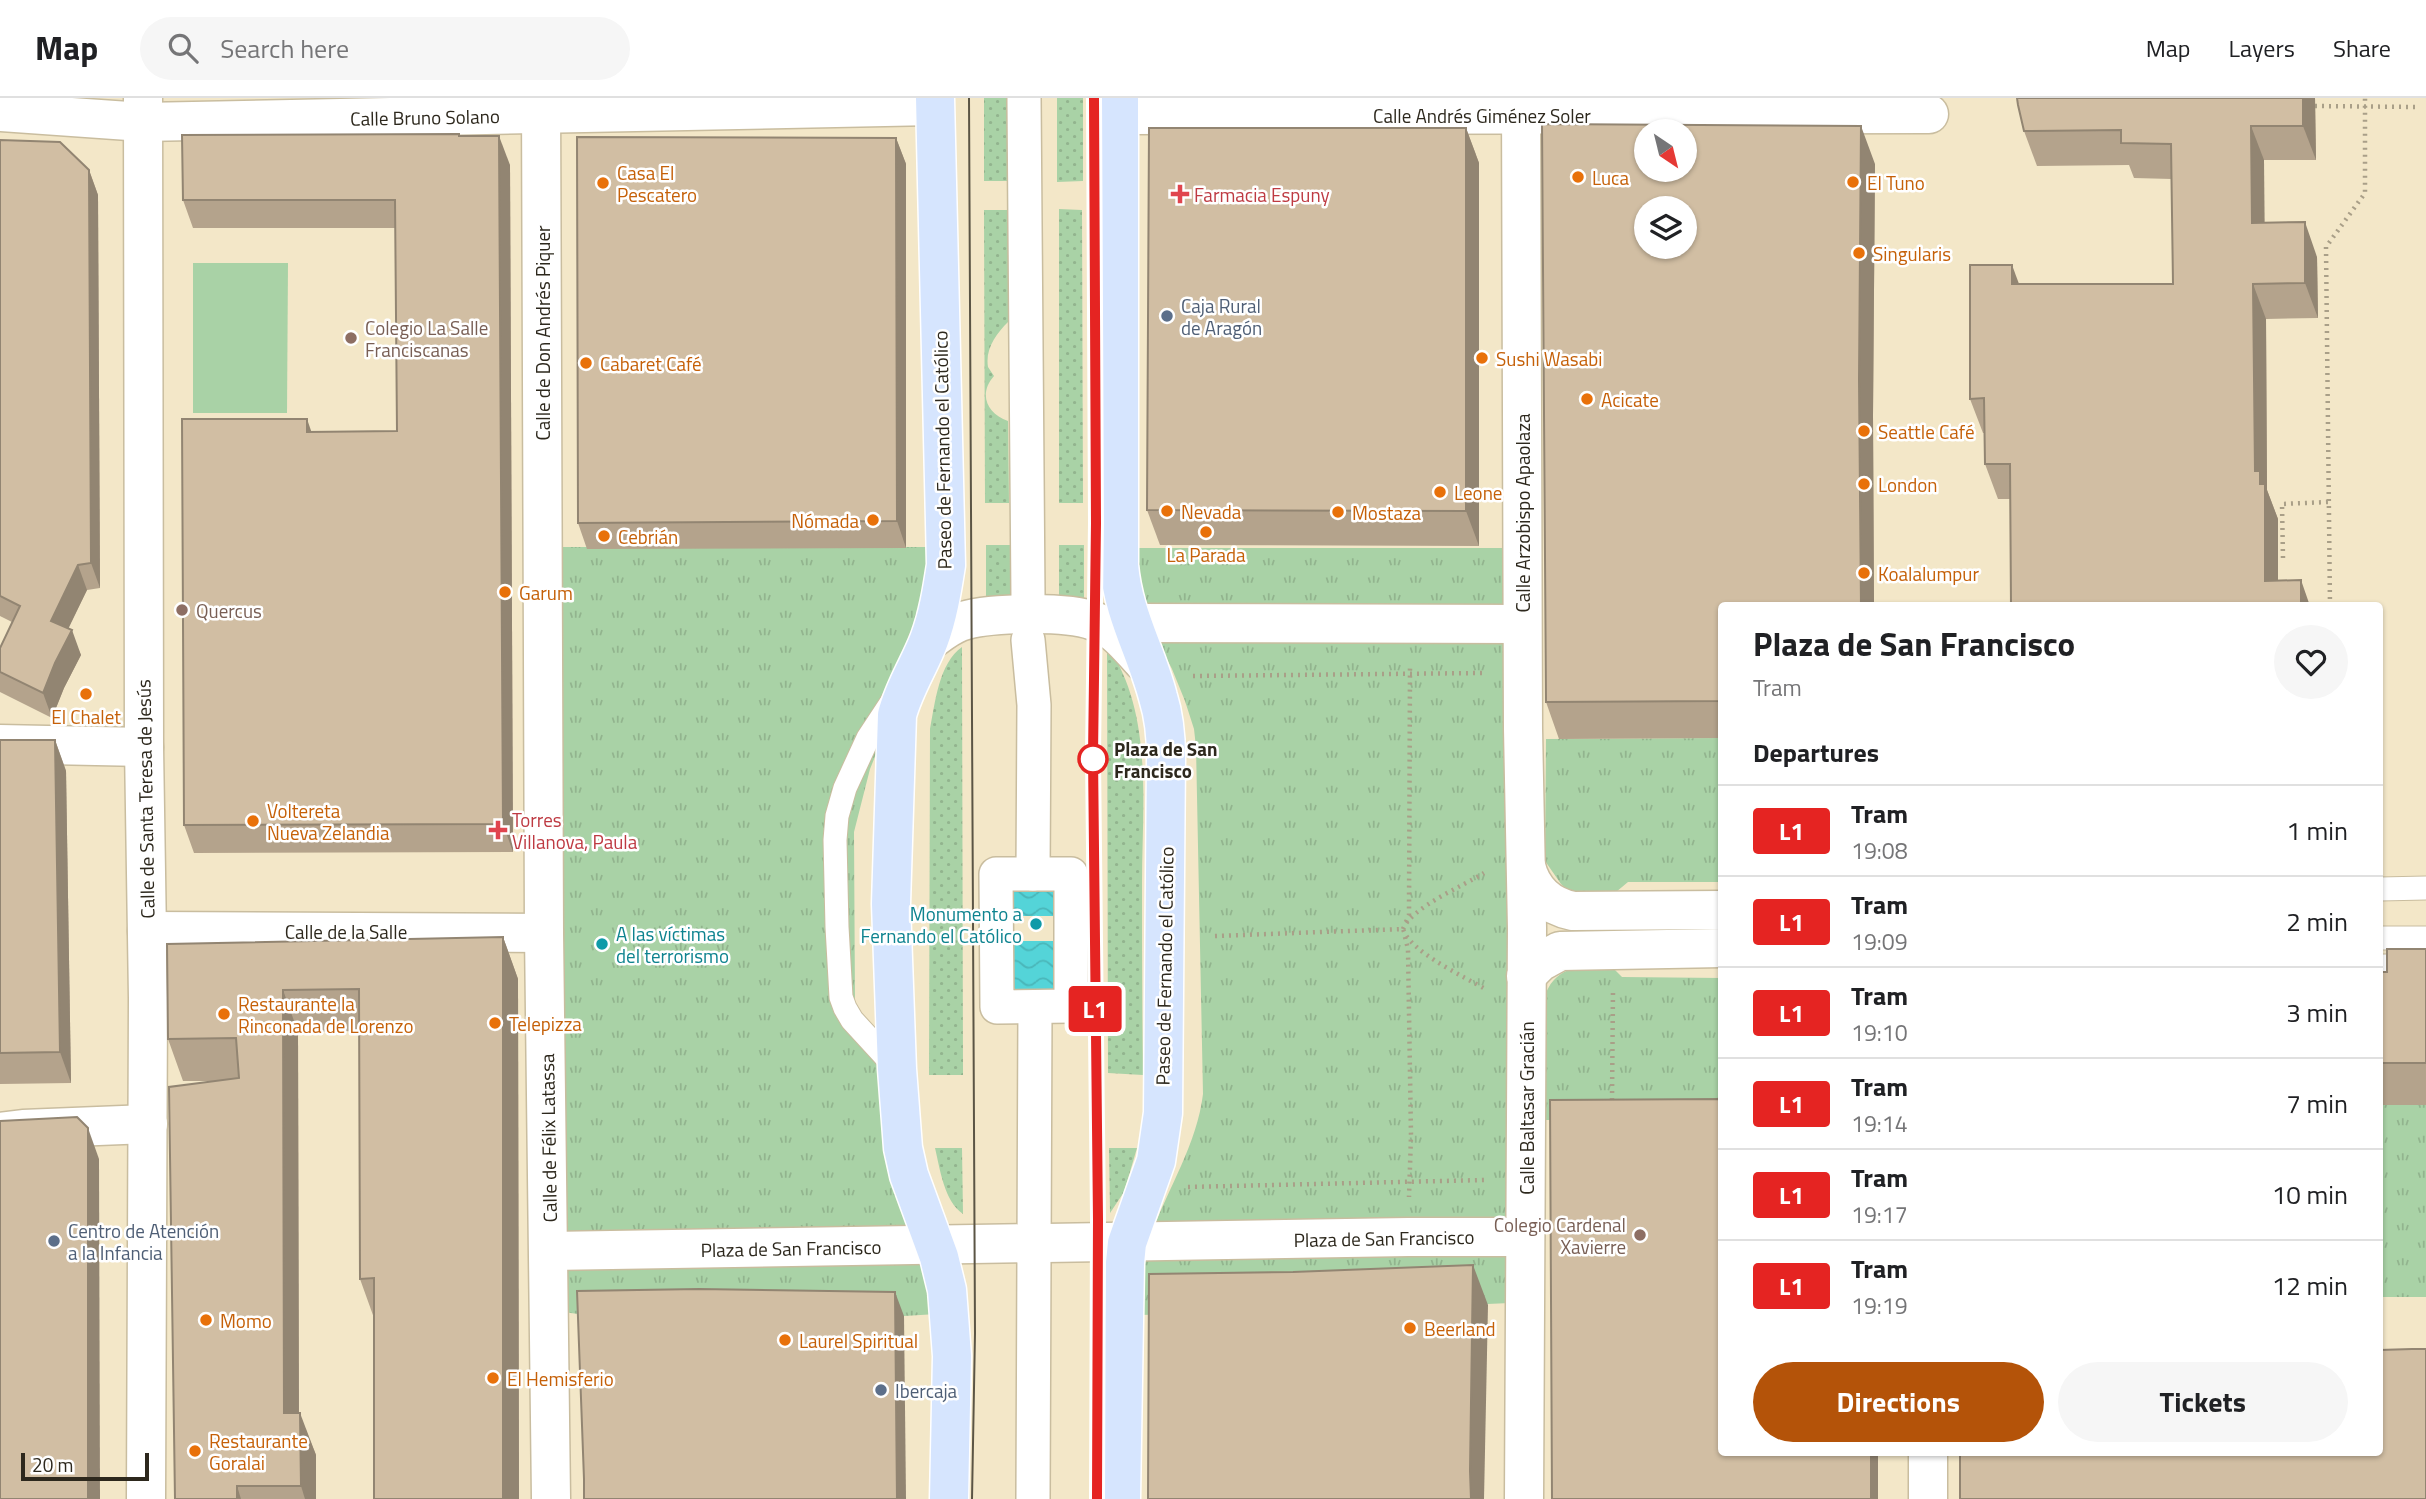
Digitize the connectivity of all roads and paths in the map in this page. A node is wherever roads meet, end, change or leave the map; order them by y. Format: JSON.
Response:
{"nodes":[{"id":1,"x":1024,"y":98,"type":"edge"},
{"id":2,"x":2365,"y":98,"type":"edge"},
{"id":3,"x":934,"y":102,"type":"edge"},
{"id":4,"x":541,"y":106,"type":"edge"},
{"id":5,"x":2315,"y":106,"type":"dead end"},
{"id":6,"x":1119,"y":107,"type":"edge"},
{"id":7,"x":1521,"y":107,"type":"edge"},
{"id":8,"x":2365,"y":107,"type":"junction"},
{"id":9,"x":2417,"y":107,"type":"dead end"},
{"id":10,"x":143,"y":110,"type":"edge"},
{"id":11,"x":0,"y":112,"type":"edge"},
{"id":12,"x":1929,"y":114,"type":"dead end"},
{"id":13,"x":2328,"y":502,"type":"junction"},
{"id":14,"x":2283,"y":558,"type":"dead end"},
{"id":15,"x":543,"y":568,"type":"joint"},
{"id":16,"x":1028,"y":598,"type":"dead end"},
{"id":17,"x":2330,"y":602,"type":"edge"},
{"id":18,"x":1409,"y":622,"type":"junction"},
{"id":19,"x":1131,"y":623,"type":"junction"},
{"id":20,"x":1522,"y":624,"type":"junction"},
{"id":21,"x":1028,"y":640,"type":"dead end"},
{"id":22,"x":928,"y":642,"type":"junction"},
{"id":23,"x":1147,"y":666,"type":"junction"},
{"id":24,"x":1490,"y":673,"type":"dead end"},
{"id":25,"x":1410,"y":674,"type":"junction"},
{"id":26,"x":1192,"y":676,"type":"dead end"},
{"id":27,"x":905,"y":688,"type":"junction"},
{"id":28,"x":0,"y":744,"type":"edge"},
{"id":29,"x":144,"y":747,"type":"junction"},
{"id":30,"x":1510,"y":867,"type":"junction"},
{"id":31,"x":1033,"y":874,"type":"junction"},
{"id":32,"x":2426,"y":888,"type":"edge"},
{"id":33,"x":2383,"y":889,"type":"edge"},
{"id":34,"x":1718,"y":910,"type":"edge"},
{"id":35,"x":1406,"y":922,"type":"junction"},
{"id":36,"x":1527,"y":928,"type":"joint"},
{"id":37,"x":1403,"y":929,"type":"junction"},
{"id":38,"x":147,"y":931,"type":"junction"},
{"id":39,"x":544,"y":933,"type":"junction"},
{"id":40,"x":1215,"y":936,"type":"dead end"},
{"id":41,"x":1405,"y":936,"type":"junction"},
{"id":42,"x":2383,"y":938,"type":"edge"},
{"id":43,"x":2426,"y":938,"type":"edge"},
{"id":44,"x":1718,"y":948,"type":"edge"},
{"id":45,"x":2383,"y":966,"type":"edge"},
{"id":46,"x":2426,"y":966,"type":"edge"},
{"id":47,"x":1512,"y":986,"type":"junction"},
{"id":48,"x":1614,"y":989,"type":"dead end"},
{"id":49,"x":1035,"y":1007,"type":"junction"},
{"id":50,"x":897,"y":1069,"type":"junction"},
{"id":51,"x":1612,"y":1100,"type":"edge"},
{"id":52,"x":148,"y":1124,"type":"junction"},
{"id":53,"x":0,"y":1132,"type":"edge"},
{"id":54,"x":1410,"y":1180,"type":"junction"},
{"id":55,"x":1488,"y":1180,"type":"dead end"},
{"id":56,"x":1187,"y":1187,"type":"dead end"},
{"id":57,"x":1408,"y":1237,"type":"junction"},
{"id":58,"x":1525,"y":1237,"type":"junction"},
{"id":59,"x":1127,"y":1243,"type":"junction"},
{"id":60,"x":934,"y":1244,"type":"junction"},
{"id":61,"x":1033,"y":1244,"type":"junction"},
{"id":62,"x":550,"y":1251,"type":"junction"},
{"id":63,"x":1928,"y":1456,"type":"edge"},
{"id":64,"x":146,"y":1499,"type":"edge"},
{"id":65,"x":551,"y":1499,"type":"edge"},
{"id":66,"x":948,"y":1499,"type":"edge"},
{"id":67,"x":1033,"y":1499,"type":"edge"},
{"id":68,"x":1121,"y":1499,"type":"edge"},
{"id":69,"x":1524,"y":1499,"type":"edge"},
{"id":70,"x":1928,"y":1499,"type":"edge"}],
"edges":[{"from":1,"to":16,"type":"street"},
{"from":2,"to":8,"type":"path"},
{"from":3,"to":4,"type":"street","name":"Calle Bruno Solano"},
{"from":3,"to":22,"type":"main road","name":"Paseo de Fernando el Católico"},
{"from":4,"to":10,"type":"street","name":"Calle Bruno Solano"},
{"from":4,"to":15,"type":"street","name":"Calle de Don Andrés Piquer"},
{"from":5,"to":8,"type":"path"},
{"from":6,"to":7,"type":"street","name":"Calle Andrés Giménez Soler"},
{"from":6,"to":19,"type":"main road","name":"Paseo de Fernando el Católico"},
{"from":7,"to":12,"type":"street","name":"Calle Andrés Giménez Soler"},
{"from":7,"to":20,"type":"street","name":"Calle Arzobispo Apaolaza"},
{"from":8,"to":9,"type":"path"},
{"from":8,"to":13,"type":"path"},
{"from":10,"to":11,"type":"street","name":"Calle Bruno Solano"},
{"from":10,"to":29,"type":"street","name":"Calle de Santa Teresa de Jesús"},
{"from":13,"to":14,"type":"path"},
{"from":13,"to":17,"type":"path"},
{"from":15,"to":39,"type":"street","name":"Calle de Félix Latassa"},
{"from":18,"to":19,"type":"street"},
{"from":18,"to":20,"type":"street"},
{"from":18,"to":25,"type":"path"},
{"from":19,"to":23,"type":"main road","name":"Paseo de Fernando el Católico"},
{"from":20,"to":30,"type":"street","name":"Calle Arzobispo Apaolaza"},
{"from":21,"to":31,"type":"street"},
{"from":22,"to":23,"type":"street"},
{"from":22,"to":27,"type":"main road","name":"Paseo de Fernando el Católico"},
{"from":23,"to":59,"type":"main road","name":"Paseo de Fernando el Católico"},
{"from":24,"to":25,"type":"path"},
{"from":25,"to":26,"type":"path"},
{"from":25,"to":35,"type":"path"},
{"from":27,"to":50,"type":"main road","name":"Paseo de Fernando el Católico"},
{"from":27,"to":50,"type":"lane"},
{"from":28,"to":29,"type":"street"},
{"from":29,"to":38,"type":"street","name":"Calle de Santa Teresa de Jesús"},
{"from":30,"to":34,"type":"street"},
{"from":30,"to":35,"type":"path"},
{"from":30,"to":36,"type":"street","name":"Calle Arzobispo Apaolaza"},
{"from":31,"to":49,"type":"street"},
{"from":31,"to":49,"type":"street"},
{"from":32,"to":33,"type":"lane"},
{"from":35,"to":37,"type":"path"},
{"from":36,"to":47,"type":"street","name":"Calle Baltasar Gracián"},
{"from":37,"to":40,"type":"path"},
{"from":37,"to":41,"type":"path"},
{"from":38,"to":39,"type":"street","name":"Calle de la Salle"},
{"from":38,"to":52,"type":"street","name":"Calle de Santa Teresa de Jesús"},
{"from":39,"to":62,"type":"street","name":"Calle de Félix Latassa"},
{"from":41,"to":47,"type":"path"},
{"from":41,"to":54,"type":"path"},
{"from":42,"to":43,"type":"lane"},
{"from":44,"to":47,"type":"street"},
{"from":45,"to":46,"type":"lane"},
{"from":47,"to":58,"type":"street","name":"Calle Baltasar Gracián"},
{"from":48,"to":51,"type":"path"},
{"from":49,"to":61,"type":"street"},
{"from":50,"to":60,"type":"main road","name":"Paseo de Fernando el Católico"},
{"from":52,"to":53,"type":"street"},
{"from":52,"to":64,"type":"street","name":"Calle de Santa Teresa de Jesús"},
{"from":54,"to":55,"type":"path"},
{"from":54,"to":56,"type":"path"},
{"from":54,"to":57,"type":"path"},
{"from":57,"to":58,"type":"street","name":"Plaza de San Francisco"},
{"from":57,"to":59,"type":"street","name":"Plaza de San Francisco"},
{"from":58,"to":69,"type":"street","name":"Calle Baltasar Gracián"},
{"from":59,"to":61,"type":"street","name":"Plaza de San Francisco"},
{"from":59,"to":68,"type":"main road","name":"Paseo de Fernando el Católico"},
{"from":60,"to":61,"type":"street","name":"Plaza de San Francisco"},
{"from":60,"to":62,"type":"street","name":"Plaza de San Francisco"},
{"from":60,"to":66,"type":"main road","name":"Paseo de Fernando el Católico"},
{"from":61,"to":67,"type":"street"},
{"from":62,"to":65,"type":"street","name":"Calle de Félix Latassa"},
{"from":63,"to":70,"type":"street"}]}
